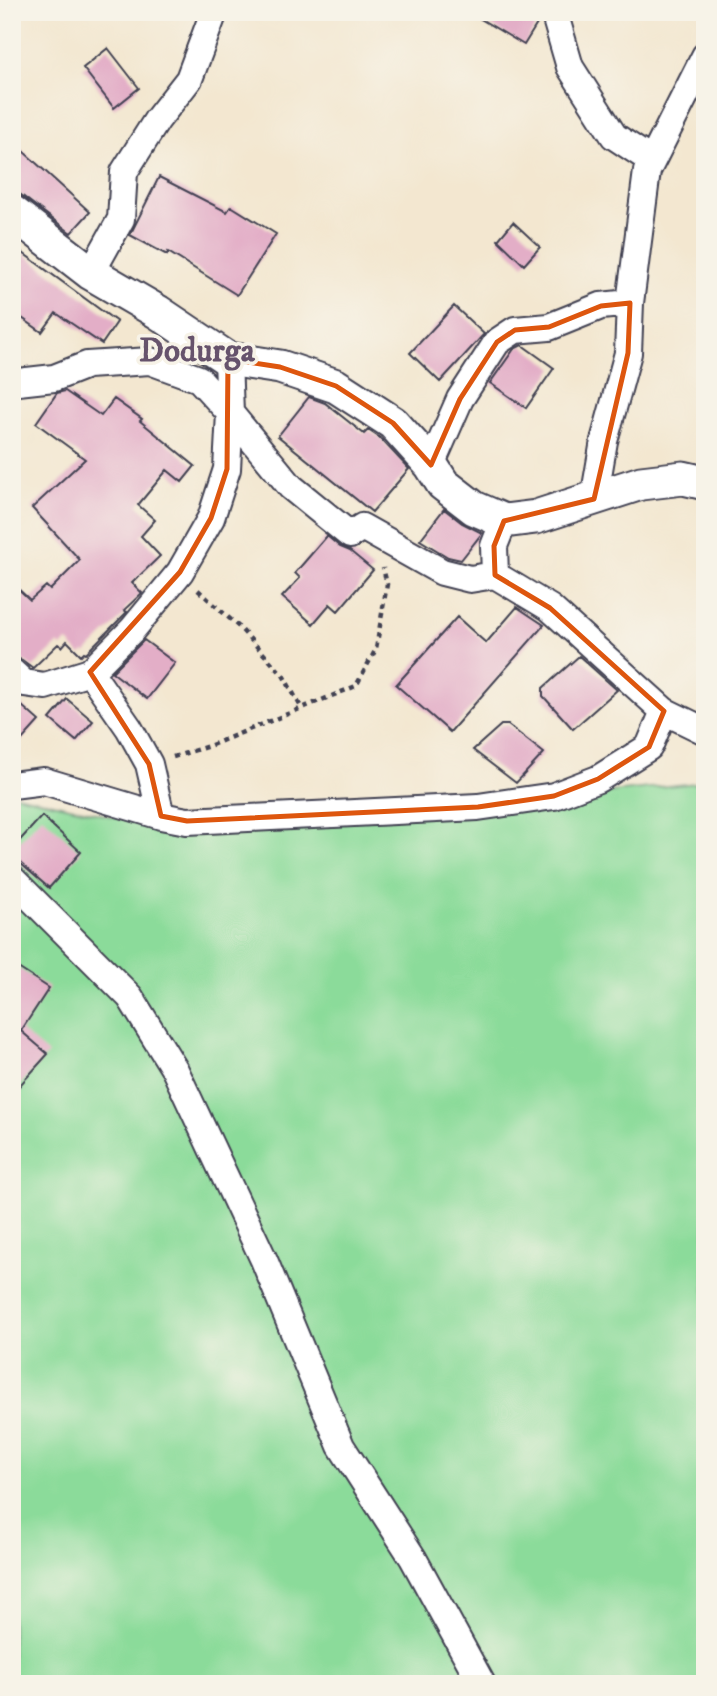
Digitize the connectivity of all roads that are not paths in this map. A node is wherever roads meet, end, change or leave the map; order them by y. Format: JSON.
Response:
{"nodes":[{"id":1,"x":214,"y":12,"type":"edge"},
{"id":2,"x":554,"y":12,"type":"edge"},
{"id":3,"x":705,"y":56,"type":"edge"},
{"id":4,"x":652,"y":161,"type":"junction"},
{"id":5,"x":12,"y":212,"type":"edge"},
{"id":6,"x":91,"y":273,"type":"junction"},
{"id":7,"x":630,"y":303,"type":"junction"},
{"id":8,"x":228,"y":359,"type":"junction"},
{"id":9,"x":12,"y":380,"type":"edge"},
{"id":10,"x":230,"y":413,"type":"junction"},
{"id":11,"x":431,"y":465,"type":"junction"},
{"id":12,"x":705,"y":483,"type":"edge"},
{"id":13,"x":594,"y":499,"type":"junction"},
{"id":14,"x":504,"y":521,"type":"junction"},
{"id":15,"x":495,"y":575,"type":"junction"},
{"id":16,"x":12,"y":672,"type":"edge"},
{"id":17,"x":90,"y":672,"type":"junction"},
{"id":18,"x":664,"y":712,"type":"junction"},
{"id":19,"x":705,"y":731,"type":"edge"},
{"id":20,"x":12,"y":785,"type":"edge"},
{"id":21,"x":161,"y":816,"type":"junction"},
{"id":22,"x":12,"y":879,"type":"edge"},
{"id":23,"x":482,"y":1684,"type":"edge"}],
"edges":[{"from":1,"to":6,"type":"street"},
{"from":2,"to":4,"type":"street"},
{"from":3,"to":4,"type":"street"},
{"from":4,"to":7,"type":"street"},
{"from":5,"to":6,"type":"street"},
{"from":6,"to":8,"type":"street"},
{"from":7,"to":11,"type":"street"},
{"from":7,"to":13,"type":"street"},
{"from":8,"to":10,"type":"street"},
{"from":8,"to":11,"type":"street"},
{"from":9,"to":10,"type":"street"},
{"from":10,"to":15,"type":"street"},
{"from":10,"to":17,"type":"street"},
{"from":11,"to":14,"type":"street"},
{"from":12,"to":13,"type":"street"},
{"from":13,"to":14,"type":"street"},
{"from":14,"to":15,"type":"street"},
{"from":15,"to":18,"type":"street"},
{"from":16,"to":17,"type":"street"},
{"from":17,"to":21,"type":"street"},
{"from":18,"to":19,"type":"street"},
{"from":18,"to":21,"type":"street"},
{"from":20,"to":21,"type":"street"},
{"from":22,"to":23,"type":"street"}]}
